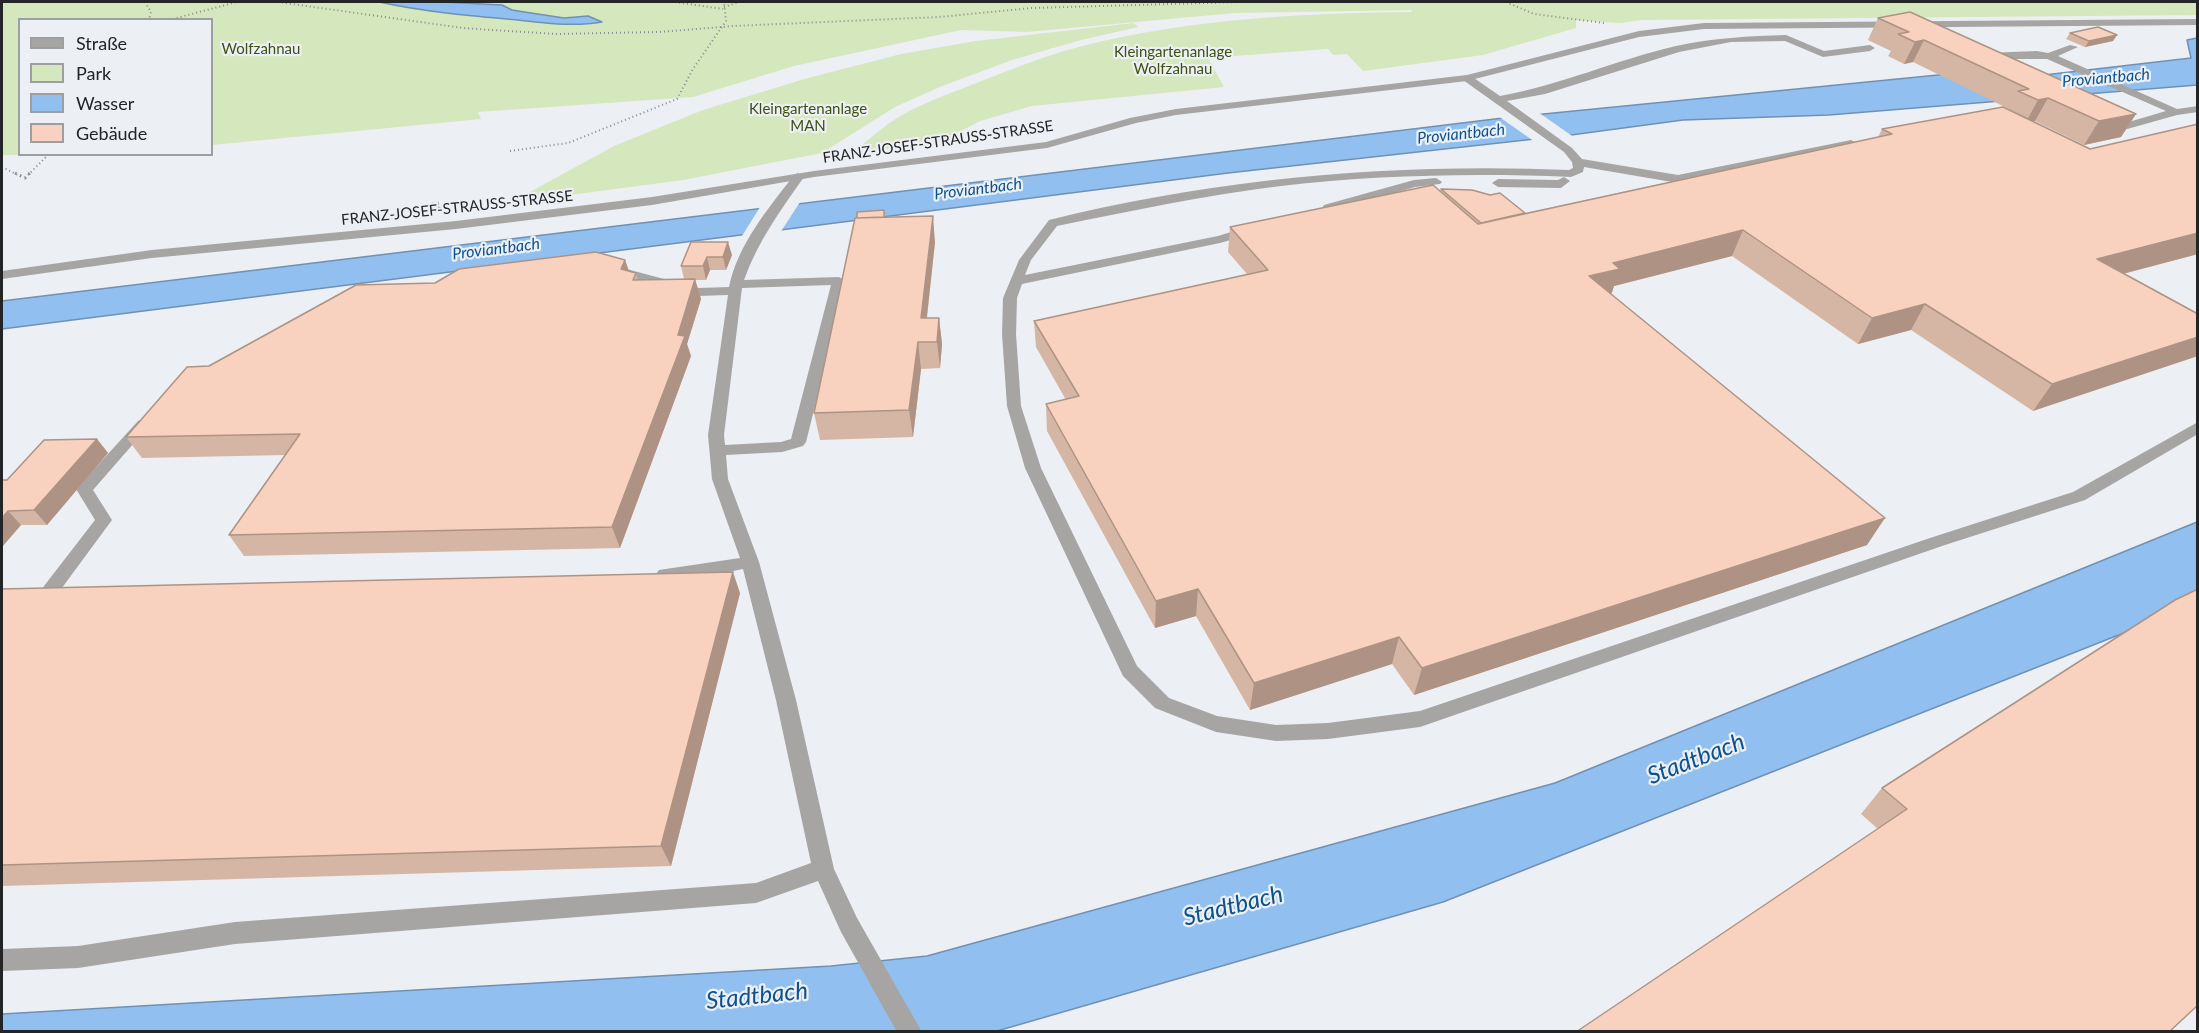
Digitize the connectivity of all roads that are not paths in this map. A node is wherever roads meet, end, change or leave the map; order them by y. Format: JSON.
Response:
{"nodes":[{"id":1,"x":2198,"y":22,"type":"edge"},
{"id":2,"x":2073,"y":46,"type":"dead end"},
{"id":3,"x":1870,"y":48,"type":"dead end"},
{"id":4,"x":1973,"y":56,"type":"edge"},
{"id":5,"x":2049,"y":56,"type":"junction"},
{"id":6,"x":1467,"y":78,"type":"junction"},
{"id":7,"x":1501,"y":103,"type":"junction"},
{"id":8,"x":2198,"y":109,"type":"edge"},
{"id":9,"x":2176,"y":112,"type":"junction"},
{"id":10,"x":2109,"y":131,"type":"edge"},
{"id":11,"x":1860,"y":141,"type":"edge"},
{"id":12,"x":1572,"y":162,"type":"junction"},
{"id":13,"x":798,"y":177,"type":"junction"},
{"id":14,"x":1311,"y":213,"type":"edge"},
{"id":15,"x":1265,"y":226,"type":"edge"},
{"id":16,"x":598,"y":266,"type":"edge"},
{"id":17,"x":2,"y":275,"type":"edge"},
{"id":18,"x":1017,"y":281,"type":"junction"},
{"id":19,"x":735,"y":288,"type":"junction"},
{"id":20,"x":153,"y":414,"type":"edge"},
{"id":21,"x":2198,"y":427,"type":"edge"},
{"id":22,"x":717,"y":450,"type":"junction"},
{"id":23,"x":750,"y":562,"type":"junction"},
{"id":24,"x":645,"y":575,"type":"edge"},
{"id":25,"x":74,"y":590,"type":"edge"},
{"id":26,"x":30,"y":591,"type":"edge"},
{"id":27,"x":50,"y":591,"type":"junction"},
{"id":28,"x":823,"y":869,"type":"junction"},
{"id":29,"x":2,"y":960,"type":"edge"},
{"id":30,"x":910,"y":1032,"type":"edge"}],
"edges":[{"from":1,"to":6,"type":"street","name":"FRANZ-JOSEF-STRAUSS-STRASSE"},
{"from":2,"to":5,"type":"street"},
{"from":3,"to":7,"type":"street"},
{"from":4,"to":5,"type":"street"},
{"from":5,"to":9,"type":"street"},
{"from":6,"to":7,"type":"street"},
{"from":6,"to":13,"type":"street","name":"FRANZ-JOSEF-STRAUSS-STRASSE"},
{"from":7,"to":12,"type":"street"},
{"from":8,"to":9,"type":"street"},
{"from":9,"to":10,"type":"street"},
{"from":11,"to":12,"type":"street"},
{"from":12,"to":14,"type":"street"},
{"from":12,"to":18,"type":"street"},
{"from":13,"to":17,"type":"street","name":"FRANZ-JOSEF-STRAUSS-STRASSE"},
{"from":13,"to":19,"type":"street"},
{"from":15,"to":18,"type":"street"},
{"from":16,"to":19,"type":"street"},
{"from":18,"to":21,"type":"street"},
{"from":19,"to":22,"type":"street"},
{"from":19,"to":22,"type":"street"},
{"from":20,"to":27,"type":"street"},
{"from":22,"to":23,"type":"street"},
{"from":23,"to":24,"type":"street"},
{"from":23,"to":28,"type":"street"},
{"from":25,"to":27,"type":"street"},
{"from":26,"to":27,"type":"street"},
{"from":28,"to":29,"type":"street"},
{"from":28,"to":30,"type":"street"}]}
